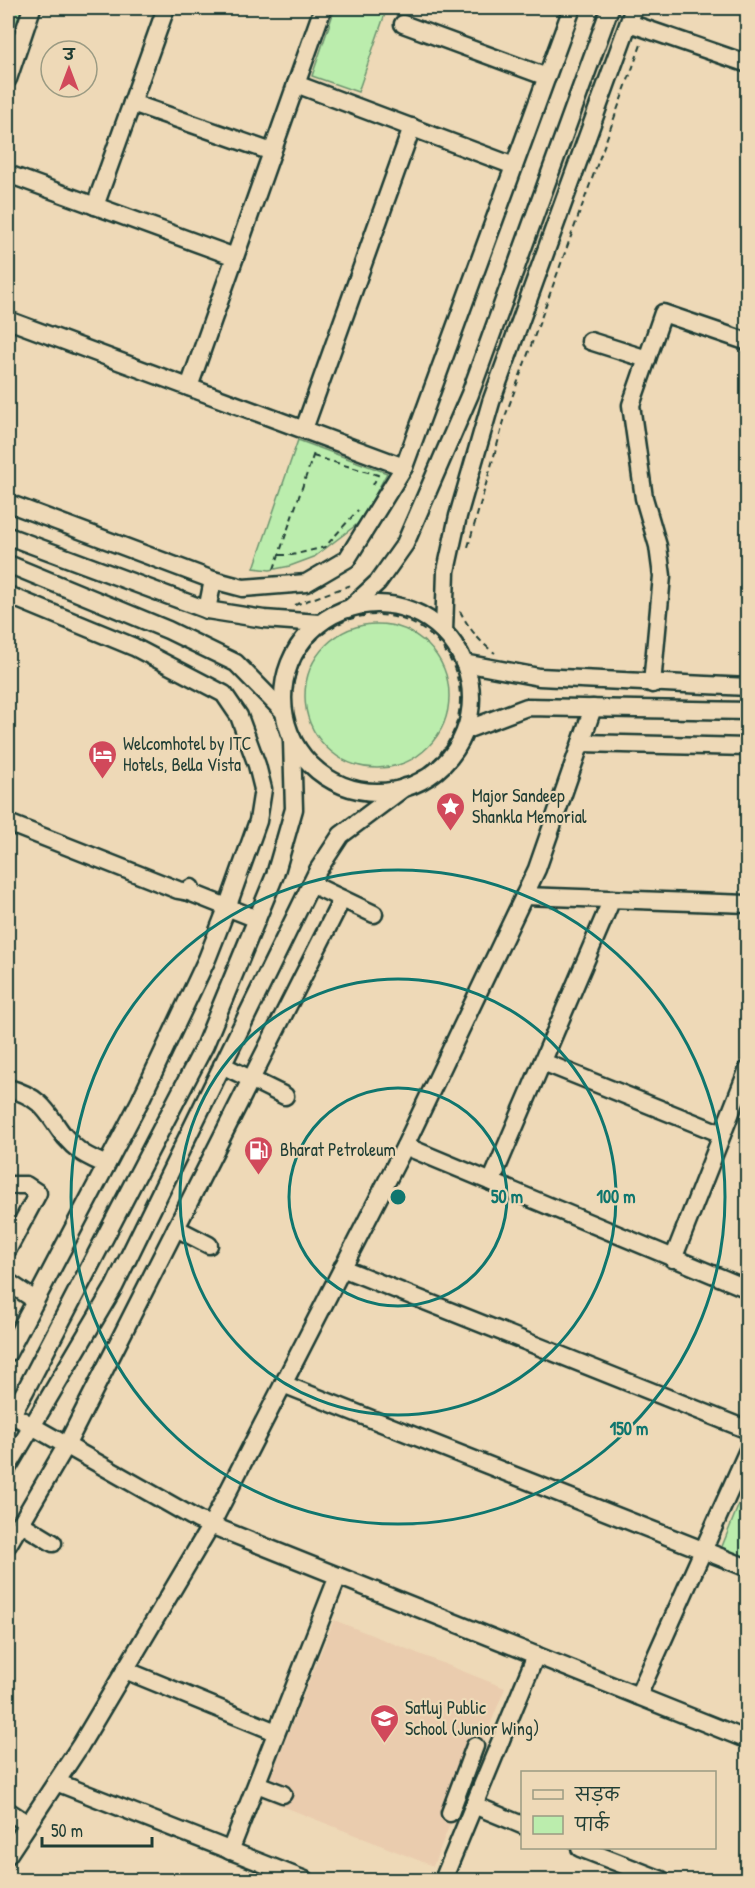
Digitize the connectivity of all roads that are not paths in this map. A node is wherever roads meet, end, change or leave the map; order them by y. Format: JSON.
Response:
{"nodes":[{"id":1,"x":32,"y":8,"type":"edge"},
{"id":2,"x":166,"y":8,"type":"edge"},
{"id":3,"x":320,"y":8,"type":"edge"},
{"id":4,"x":572,"y":8,"type":"edge"},
{"id":5,"x":610,"y":8,"type":"edge"},
{"id":6,"x":632,"y":15,"type":"edge"},
{"id":7,"x":403,"y":24,"type":"dead end"},
{"id":8,"x":747,"y":64,"type":"edge"},
{"id":9,"x":547,"y":77,"type":"junction"},
{"id":10,"x":8,"y":79,"type":"edge"},
{"id":11,"x":296,"y":84,"type":"junction"},
{"id":12,"x":132,"y":103,"type":"junction"},
{"id":13,"x":412,"y":128,"type":"junction"},
{"id":14,"x":272,"y":152,"type":"junction"},
{"id":15,"x":514,"y":166,"type":"junction"},
{"id":16,"x":8,"y":174,"type":"edge"},
{"id":17,"x":95,"y":206,"type":"junction"},
{"id":18,"x":235,"y":257,"type":"junction"},
{"id":19,"x":8,"y":320,"type":"edge"},
{"id":20,"x":590,"y":341,"type":"dead end"},
{"id":21,"x":747,"y":342,"type":"edge"},
{"id":22,"x":647,"y":359,"type":"junction"},
{"id":23,"x":189,"y":387,"type":"junction"},
{"id":24,"x":304,"y":429,"type":"junction"},
{"id":25,"x":404,"y":467,"type":"junction"},
{"id":26,"x":8,"y":503,"type":"edge"},
{"id":27,"x":8,"y":536,"type":"edge"},
{"id":28,"x":8,"y":564,"type":"edge"},
{"id":29,"x":44,"y":579,"type":"junction"},
{"id":30,"x":213,"y":580,"type":"junction"},
{"id":31,"x":8,"y":595,"type":"edge"},
{"id":32,"x":33,"y":605,"type":"junction"},
{"id":33,"x":350,"y":608,"type":"junction"},
{"id":34,"x":207,"y":610,"type":"junction"},
{"id":35,"x":319,"y":623,"type":"junction"},
{"id":36,"x":444,"y":632,"type":"junction"},
{"id":37,"x":464,"y":663,"type":"junction"},
{"id":38,"x":652,"y":684,"type":"junction"},
{"id":39,"x":747,"y":687,"type":"edge"},
{"id":40,"x":592,"y":708,"type":"junction"},
{"id":41,"x":282,"y":710,"type":"junction"},
{"id":42,"x":747,"y":711,"type":"edge"},
{"id":43,"x":466,"y":730,"type":"junction"},
{"id":44,"x":292,"y":741,"type":"junction"},
{"id":45,"x":581,"y":743,"type":"junction"},
{"id":46,"x":747,"y":747,"type":"edge"},
{"id":47,"x":405,"y":787,"type":"junction"},
{"id":48,"x":8,"y":823,"type":"edge"},
{"id":49,"x":311,"y":884,"type":"junction"},
{"id":50,"x":524,"y":896,"type":"junction"},
{"id":51,"x":342,"y":899,"type":"junction"},
{"id":52,"x":612,"y":899,"type":"junction"},
{"id":53,"x":747,"y":904,"type":"edge"},
{"id":54,"x":227,"y":908,"type":"junction"},
{"id":55,"x":374,"y":914,"type":"dead end"},
{"id":56,"x":257,"y":920,"type":"junction"},
{"id":57,"x":543,"y":1062,"type":"junction"},
{"id":58,"x":222,"y":1065,"type":"junction"},
{"id":59,"x":747,"y":1069,"type":"edge"},
{"id":60,"x":251,"y":1079,"type":"junction"},
{"id":61,"x":8,"y":1088,"type":"edge"},
{"id":62,"x":285,"y":1096,"type":"dead end"},
{"id":63,"x":722,"y":1134,"type":"junction"},
{"id":64,"x":405,"y":1146,"type":"junction"},
{"id":65,"x":106,"y":1165,"type":"junction"},
{"id":66,"x":491,"y":1182,"type":"junction"},
{"id":67,"x":8,"y":1185,"type":"edge"},
{"id":68,"x":176,"y":1228,"type":"junction"},
{"id":69,"x":209,"y":1245,"type":"dead end"},
{"id":70,"x":8,"y":1249,"type":"edge"},
{"id":71,"x":673,"y":1259,"type":"junction"},
{"id":72,"x":342,"y":1268,"type":"junction"},
{"id":73,"x":8,"y":1282,"type":"edge"},
{"id":74,"x":747,"y":1289,"type":"edge"},
{"id":75,"x":35,"y":1300,"type":"junction"},
{"id":76,"x":8,"y":1353,"type":"edge"},
{"id":77,"x":283,"y":1384,"type":"junction"},
{"id":78,"x":9,"y":1418,"type":"edge"},
{"id":79,"x":32,"y":1426,"type":"junction"},
{"id":80,"x":747,"y":1430,"type":"edge"},
{"id":81,"x":66,"y":1446,"type":"junction"},
{"id":82,"x":747,"y":1450,"type":"edge"},
{"id":83,"x":8,"y":1467,"type":"edge"},
{"id":84,"x":20,"y":1523,"type":"junction"},
{"id":85,"x":211,"y":1525,"type":"junction"},
{"id":86,"x":53,"y":1543,"type":"dead end"},
{"id":87,"x":8,"y":1545,"type":"edge"},
{"id":88,"x":703,"y":1550,"type":"junction"},
{"id":89,"x":747,"y":1568,"type":"edge"},
{"id":90,"x":338,"y":1576,"type":"junction"},
{"id":91,"x":536,"y":1655,"type":"junction"},
{"id":92,"x":125,"y":1670,"type":"junction"},
{"id":93,"x":638,"y":1696,"type":"junction"},
{"id":94,"x":276,"y":1732,"type":"junction"},
{"id":95,"x":747,"y":1740,"type":"edge"},
{"id":96,"x":475,"y":1746,"type":"dead end"},
{"id":97,"x":56,"y":1782,"type":"junction"},
{"id":98,"x":461,"y":1783,"type":"junction"},
{"id":99,"x":257,"y":1784,"type":"junction"},
{"id":100,"x":283,"y":1794,"type":"dead end"},
{"id":101,"x":478,"y":1796,"type":"junction"},
{"id":102,"x":8,"y":1811,"type":"edge"},
{"id":103,"x":450,"y":1813,"type":"dead end"},
{"id":104,"x":28,"y":1824,"type":"junction"},
{"id":105,"x":521,"y":1824,"type":"edge"},
{"id":106,"x":582,"y":1849,"type":"edge"},
{"id":107,"x":230,"y":1851,"type":"junction"},
{"id":108,"x":8,"y":1855,"type":"edge"},
{"id":109,"x":645,"y":1877,"type":"edge"},
{"id":110,"x":305,"y":1881,"type":"edge"},
{"id":111,"x":443,"y":1881,"type":"edge"},
{"id":112,"x":662,"y":1881,"type":"edge"}],
"edges":[{"from":1,"to":10,"type":"street"},
{"from":2,"to":12,"type":"street"},
{"from":3,"to":11,"type":"street"},
{"from":4,"to":9,"type":"street"},
{"from":5,"to":33,"type":"street"},
{"from":6,"to":8,"type":"street"},
{"from":6,"to":36,"type":"street"},
{"from":7,"to":9,"type":"street"},
{"from":9,"to":15,"type":"street"},
{"from":11,"to":13,"type":"street"},
{"from":11,"to":14,"type":"street"},
{"from":12,"to":14,"type":"street"},
{"from":12,"to":17,"type":"street"},
{"from":13,"to":15,"type":"street"},
{"from":13,"to":24,"type":"street"},
{"from":14,"to":18,"type":"street"},
{"from":15,"to":25,"type":"street"},
{"from":16,"to":17,"type":"street"},
{"from":17,"to":18,"type":"street"},
{"from":18,"to":23,"type":"street"},
{"from":19,"to":23,"type":"street"},
{"from":20,"to":22,"type":"street"},
{"from":21,"to":22,"type":"street"},
{"from":22,"to":38,"type":"street"},
{"from":23,"to":24,"type":"street"},
{"from":24,"to":25,"type":"street"},
{"from":25,"to":30,"type":"street"},
{"from":26,"to":30,"type":"street"},
{"from":27,"to":34,"type":"street"},
{"from":28,"to":29,"type":"street"},
{"from":29,"to":32,"type":"street"},
{"from":29,"to":41,"type":"street"},
{"from":30,"to":34,"type":"street"},
{"from":31,"to":32,"type":"street"},
{"from":32,"to":54,"type":"street"},
{"from":33,"to":35,"type":"street"},
{"from":33,"to":36,"type":"street"},
{"from":34,"to":35,"type":"street"},
{"from":35,"to":41,"type":"street"},
{"from":36,"to":37,"type":"street"},
{"from":37,"to":38,"type":"street"},
{"from":37,"to":43,"type":"street"},
{"from":38,"to":39,"type":"street"},
{"from":40,"to":42,"type":"street"},
{"from":40,"to":43,"type":"street"},
{"from":40,"to":45,"type":"street"},
{"from":41,"to":44,"type":"street"},
{"from":43,"to":47,"type":"street"},
{"from":44,"to":47,"type":"street"},
{"from":44,"to":56,"type":"street"},
{"from":45,"to":46,"type":"street"},
{"from":45,"to":50,"type":"street"},
{"from":47,"to":49,"type":"street"},
{"from":48,"to":54,"type":"street"},
{"from":49,"to":51,"type":"street"},
{"from":49,"to":58,"type":"street"},
{"from":50,"to":52,"type":"street"},
{"from":50,"to":64,"type":"street"},
{"from":51,"to":55,"type":"street"},
{"from":51,"to":60,"type":"street"},
{"from":52,"to":53,"type":"street"},
{"from":52,"to":57,"type":"street"},
{"from":54,"to":56,"type":"street"},
{"from":54,"to":65,"type":"street"},
{"from":56,"to":78,"type":"street"},
{"from":57,"to":63,"type":"street"},
{"from":57,"to":66,"type":"street"},
{"from":58,"to":60,"type":"street"},
{"from":58,"to":79,"type":"street"},
{"from":59,"to":63,"type":"street"},
{"from":60,"to":62,"type":"street"},
{"from":60,"to":68,"type":"street"},
{"from":61,"to":65,"type":"street"},
{"from":63,"to":71,"type":"street"},
{"from":64,"to":66,"type":"street"},
{"from":64,"to":72,"type":"street"},
{"from":65,"to":75,"type":"street"},
{"from":66,"to":71,"type":"street"},
{"from":67,"to":70,"type":"street"},
{"from":68,"to":69,"type":"street"},
{"from":68,"to":81,"type":"street"},
{"from":71,"to":74,"type":"street"},
{"from":72,"to":77,"type":"street"},
{"from":72,"to":80,"type":"street"},
{"from":73,"to":75,"type":"street"},
{"from":75,"to":76,"type":"street"},
{"from":77,"to":85,"type":"street"},
{"from":77,"to":88,"type":"street"},
{"from":78,"to":79,"type":"street"},
{"from":79,"to":81,"type":"street"},
{"from":79,"to":83,"type":"street"},
{"from":81,"to":84,"type":"street"},
{"from":81,"to":85,"type":"street"},
{"from":82,"to":88,"type":"street"},
{"from":84,"to":86,"type":"street"},
{"from":84,"to":87,"type":"street"},
{"from":85,"to":90,"type":"street"},
{"from":85,"to":92,"type":"street"},
{"from":88,"to":89,"type":"street"},
{"from":88,"to":93,"type":"street"},
{"from":90,"to":91,"type":"street"},
{"from":90,"to":94,"type":"street"},
{"from":91,"to":93,"type":"street"},
{"from":91,"to":101,"type":"street"},
{"from":92,"to":94,"type":"street"},
{"from":92,"to":97,"type":"street"},
{"from":93,"to":95,"type":"street"},
{"from":94,"to":99,"type":"street"},
{"from":96,"to":98,"type":"street"},
{"from":97,"to":104,"type":"street"},
{"from":97,"to":107,"type":"street"},
{"from":98,"to":101,"type":"street"},
{"from":98,"to":103,"type":"street"},
{"from":99,"to":100,"type":"street"},
{"from":99,"to":107,"type":"street"},
{"from":101,"to":105,"type":"street"},
{"from":101,"to":111,"type":"street"},
{"from":102,"to":104,"type":"street"},
{"from":104,"to":108,"type":"street"},
{"from":106,"to":109,"type":"street"},
{"from":107,"to":110,"type":"street"},
{"from":109,"to":112,"type":"street"}]}
